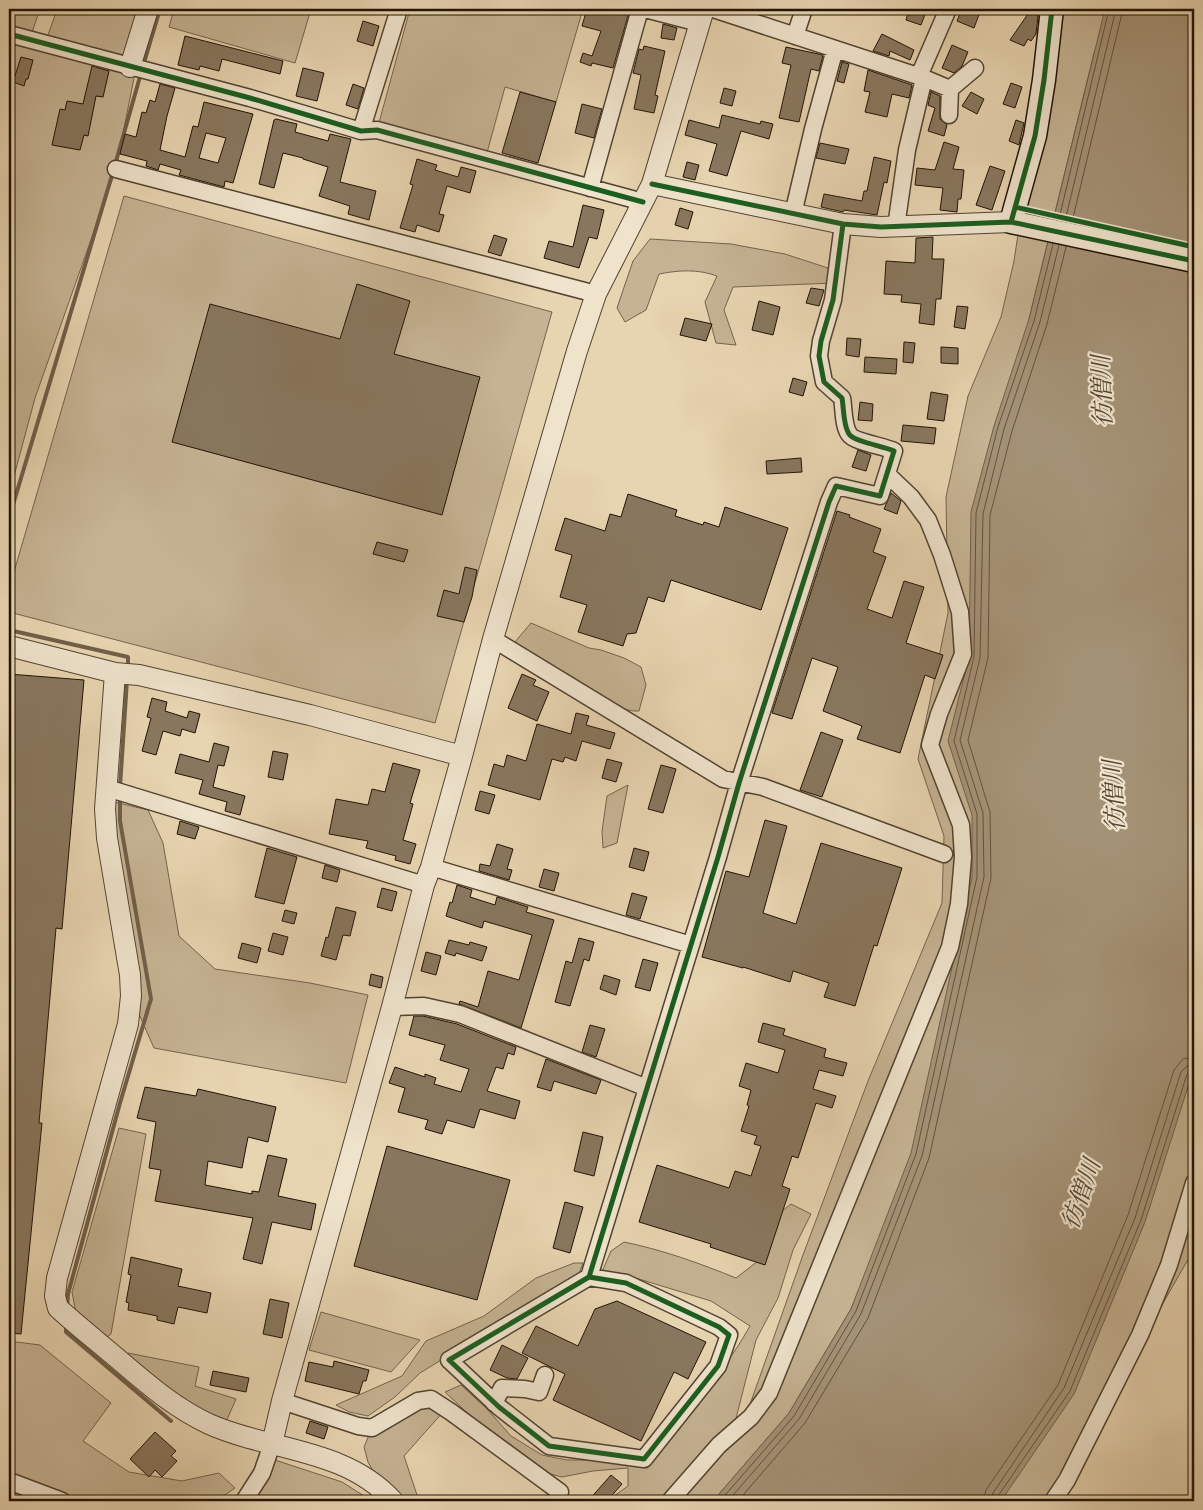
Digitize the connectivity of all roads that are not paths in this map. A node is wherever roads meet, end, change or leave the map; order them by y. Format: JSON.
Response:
{"nodes":[{"id":1,"x":148,"y":9,"type":"edge"},
{"id":2,"x":399,"y":9,"type":"edge"},
{"id":3,"x":640,"y":9,"type":"edge"},
{"id":4,"x":645,"y":9,"type":"edge"},
{"id":5,"x":713,"y":9,"type":"edge"},
{"id":6,"x":804,"y":9,"type":"edge"},
{"id":7,"x":948,"y":9,"type":"edge"},
{"id":8,"x":1052,"y":9,"type":"edge"},
{"id":9,"x":702,"y":16,"type":"edge"},
{"id":10,"x":9,"y":34,"type":"edge"},
{"id":11,"x":795,"y":36,"type":"junction"},
{"id":12,"x":835,"y":49,"type":"junction"},
{"id":13,"x":130,"y":67,"type":"junction"},
{"id":14,"x":975,"y":68,"type":"dead end"},
{"id":15,"x":922,"y":77,"type":"junction"},
{"id":16,"x":950,"y":89,"type":"junction"},
{"id":17,"x":949,"y":115,"type":"dead end"},
{"id":18,"x":361,"y":131,"type":"junction"},
{"id":19,"x":116,"y":170,"type":"dead end"},
{"id":20,"x":652,"y":184,"type":"junction"},
{"id":21,"x":590,"y":188,"type":"junction"},
{"id":22,"x":643,"y":202,"type":"junction"},
{"id":23,"x":793,"y":214,"type":"junction"},
{"id":24,"x":1016,"y":223,"type":"junction"},
{"id":25,"x":843,"y":224,"type":"junction"},
{"id":26,"x":896,"y":227,"type":"junction"},
{"id":27,"x":1194,"y":261,"type":"edge"},
{"id":28,"x":596,"y":294,"type":"junction"},
{"id":29,"x":887,"y":474,"type":"junction"},
{"id":30,"x":493,"y":639,"type":"junction"},
{"id":31,"x":9,"y":646,"type":"edge"},
{"id":32,"x":115,"y":673,"type":"junction"},
{"id":33,"x":462,"y":756,"type":"junction"},
{"id":34,"x":739,"y":783,"type":"junction"},
{"id":35,"x":107,"y":788,"type":"junction"},
{"id":36,"x":944,"y":854,"type":"dead end"},
{"id":37,"x":428,"y":876,"type":"junction"},
{"id":38,"x":691,"y":945,"type":"junction"},
{"id":39,"x":392,"y":1007,"type":"junction"},
{"id":40,"x":647,"y":1088,"type":"junction"},
{"id":41,"x":1194,"y":1183,"type":"edge"},
{"id":42,"x":589,"y":1277,"type":"junction"},
{"id":43,"x":545,"y":1375,"type":"dead end"},
{"id":44,"x":282,"y":1401,"type":"junction"},
{"id":45,"x":494,"y":1403,"type":"junction"},
{"id":46,"x":272,"y":1444,"type":"junction"},
{"id":47,"x":9,"y":1481,"type":"edge"},
{"id":48,"x":560,"y":1492,"type":"dead end"},
{"id":49,"x":62,"y":1501,"type":"edge"},
{"id":50,"x":244,"y":1501,"type":"edge"},
{"id":51,"x":393,"y":1501,"type":"edge"},
{"id":52,"x":670,"y":1501,"type":"edge"},
{"id":53,"x":1053,"y":1501,"type":"edge"}],
"edges":[{"from":1,"to":13,"type":"street"},
{"from":2,"to":18,"type":"street"},
{"from":3,"to":21,"type":"street"},
{"from":4,"to":9,"type":"street"},
{"from":5,"to":11,"type":"street"},
{"from":6,"to":11,"type":"street"},
{"from":7,"to":15,"type":"street"},
{"from":8,"to":24,"type":"main road"},
{"from":9,"to":20,"type":"street"},
{"from":10,"to":13,"type":"street"},
{"from":11,"to":12,"type":"street"},
{"from":12,"to":15,"type":"street"},
{"from":12,"to":23,"type":"street"},
{"from":13,"to":18,"type":"street"},
{"from":14,"to":16,"type":"street"},
{"from":15,"to":16,"type":"street"},
{"from":15,"to":26,"type":"street"},
{"from":16,"to":17,"type":"street"},
{"from":18,"to":21,"type":"street"},
{"from":19,"to":28,"type":"street"},
{"from":20,"to":22,"type":"street"},
{"from":20,"to":23,"type":"street"},
{"from":21,"to":22,"type":"street"},
{"from":22,"to":28,"type":"street"},
{"from":23,"to":25,"type":"street"},
{"from":24,"to":26,"type":"street"},
{"from":24,"to":27,"type":"main road"},
{"from":25,"to":26,"type":"street"},
{"from":25,"to":29,"type":"street"},
{"from":28,"to":30,"type":"street"},
{"from":29,"to":34,"type":"street"},
{"from":29,"to":52,"type":"street"},
{"from":30,"to":33,"type":"street"},
{"from":30,"to":34,"type":"street"},
{"from":31,"to":32,"type":"street"},
{"from":32,"to":33,"type":"street"},
{"from":32,"to":35,"type":"street"},
{"from":33,"to":37,"type":"street"},
{"from":34,"to":36,"type":"street"},
{"from":34,"to":38,"type":"street"},
{"from":35,"to":37,"type":"street"},
{"from":35,"to":46,"type":"street"},
{"from":37,"to":38,"type":"street"},
{"from":37,"to":39,"type":"street"},
{"from":38,"to":40,"type":"street"},
{"from":39,"to":40,"type":"street"},
{"from":39,"to":44,"type":"street"},
{"from":40,"to":42,"type":"street"},
{"from":41,"to":53,"type":"street"},
{"from":42,"to":45,"type":"street"},
{"from":42,"to":45,"type":"street"},
{"from":43,"to":45,"type":"street"},
{"from":44,"to":46,"type":"street"},
{"from":44,"to":48,"type":"street"},
{"from":46,"to":50,"type":"street"},
{"from":46,"to":51,"type":"street"},
{"from":47,"to":49,"type":"street"}]}
